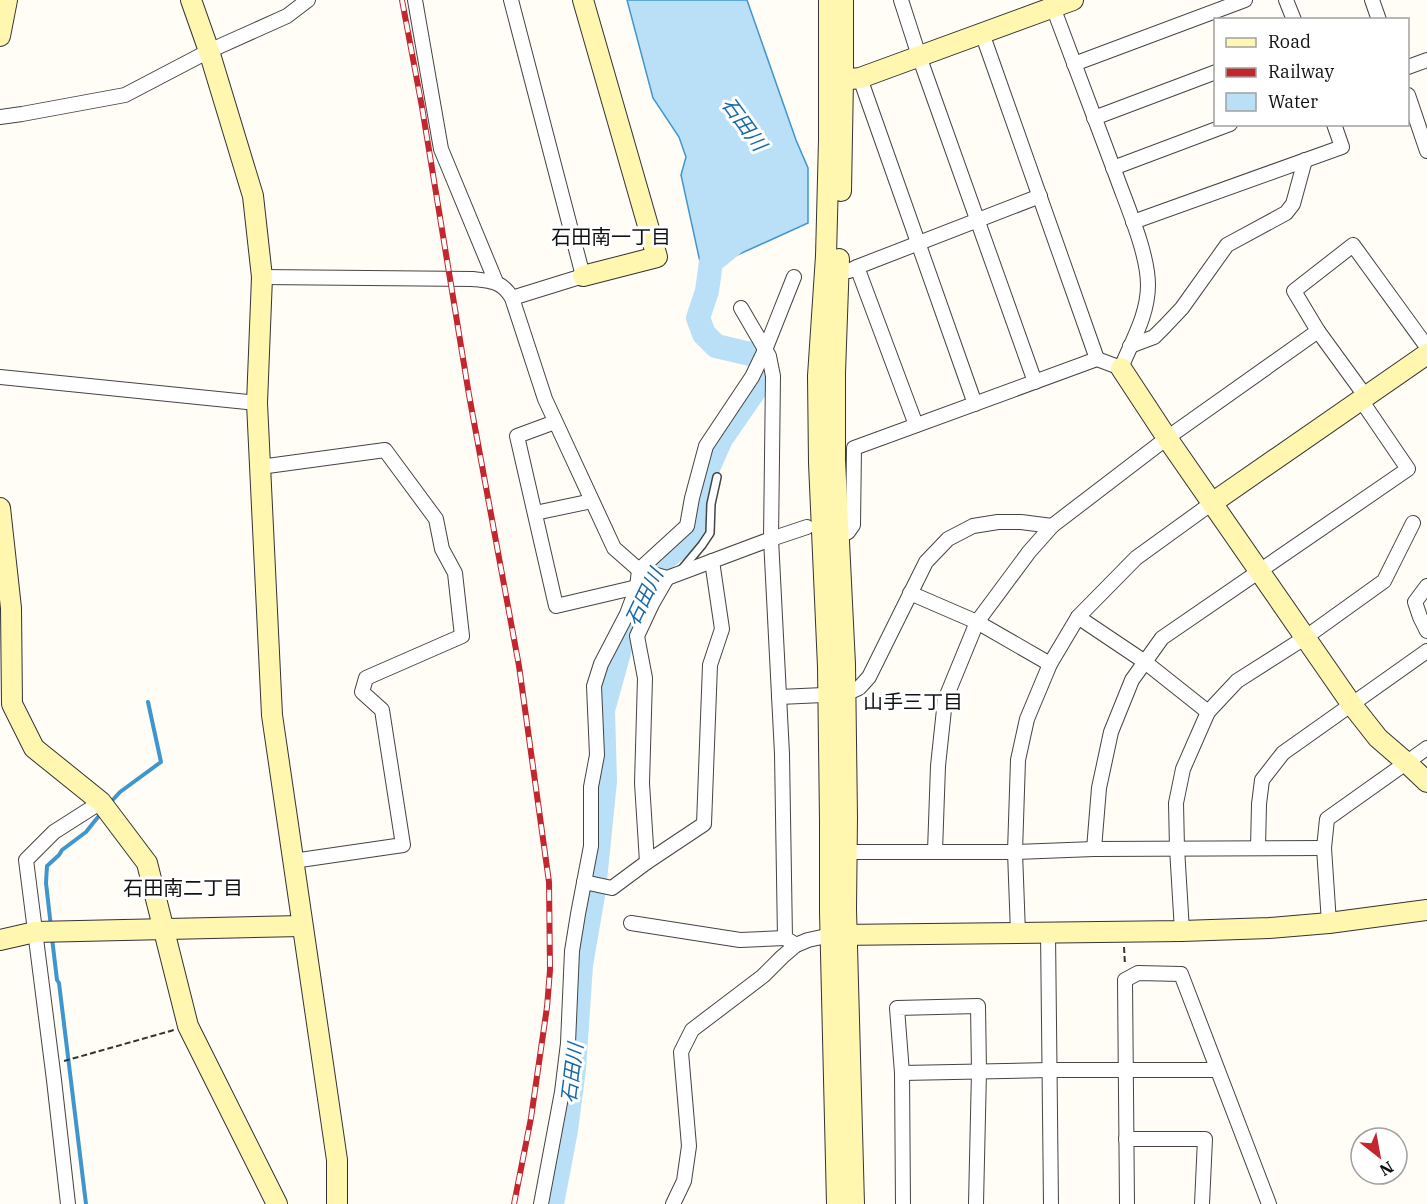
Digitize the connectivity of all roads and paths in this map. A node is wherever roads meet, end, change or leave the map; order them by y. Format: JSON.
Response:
{"nodes":[{"id":1,"x":7,"y":0,"type":"edge"},
{"id":2,"x":191,"y":0,"type":"edge"},
{"id":3,"x":308,"y":0,"type":"edge"},
{"id":4,"x":414,"y":0,"type":"edge"},
{"id":5,"x":511,"y":0,"type":"edge"},
{"id":6,"x":583,"y":0,"type":"edge"},
{"id":7,"x":830,"y":0,"type":"edge"},
{"id":8,"x":843,"y":0,"type":"edge"},
{"id":9,"x":901,"y":0,"type":"edge"},
{"id":10,"x":1073,"y":0,"type":"edge"},
{"id":11,"x":1245,"y":0,"type":"edge"},
{"id":12,"x":1286,"y":0,"type":"edge"},
{"id":13,"x":1372,"y":0,"type":"edge"},
{"id":14,"x":1053,"y":7,"type":"junction"},
{"id":15,"x":1293,"y":18,"type":"edge"},
{"id":16,"x":1378,"y":18,"type":"edge"},
{"id":17,"x":982,"y":33,"type":"junction"},
{"id":18,"x":0,"y":36,"type":"edge"},
{"id":19,"x":209,"y":51,"type":"junction"},
{"id":20,"x":919,"y":56,"type":"junction"},
{"id":21,"x":1427,"y":60,"type":"edge"},
{"id":22,"x":1074,"y":64,"type":"junction"},
{"id":23,"x":1409,"y":66,"type":"edge"},
{"id":24,"x":1214,"y":72,"type":"edge"},
{"id":25,"x":844,"y":80,"type":"junction"},
{"id":26,"x":1409,"y":101,"type":"edge"},
{"id":27,"x":0,"y":117,"type":"edge"},
{"id":28,"x":1094,"y":118,"type":"junction"},
{"id":29,"x":1225,"y":126,"type":"edge"},
{"id":30,"x":1335,"y":126,"type":"edge"},
{"id":31,"x":1427,"y":151,"type":"edge"},
{"id":32,"x":1305,"y":160,"type":"junction"},
{"id":33,"x":1113,"y":168,"type":"junction"},
{"id":34,"x":1040,"y":196,"type":"junction"},
{"id":35,"x":978,"y":220,"type":"junction"},
{"id":36,"x":1133,"y":222,"type":"junction"},
{"id":37,"x":918,"y":244,"type":"junction"},
{"id":38,"x":848,"y":269,"type":"junction"},
{"id":39,"x":584,"y":276,"type":"junction"},
{"id":40,"x":262,"y":277,"type":"junction"},
{"id":41,"x":794,"y":277,"type":"dead end"},
{"id":42,"x":496,"y":282,"type":"junction"},
{"id":43,"x":512,"y":298,"type":"junction"},
{"id":44,"x":741,"y":308,"type":"dead end"},
{"id":45,"x":1318,"y":331,"type":"junction"},
{"id":46,"x":1130,"y":346,"type":"junction"},
{"id":47,"x":1427,"y":347,"type":"edge"},
{"id":48,"x":765,"y":350,"type":"junction"},
{"id":49,"x":1427,"y":354,"type":"edge"},
{"id":50,"x":1097,"y":359,"type":"junction"},
{"id":51,"x":1121,"y":368,"type":"junction"},
{"id":52,"x":0,"y":377,"type":"edge"},
{"id":53,"x":1035,"y":381,"type":"junction"},
{"id":54,"x":1363,"y":398,"type":"junction"},
{"id":55,"x":256,"y":403,"type":"junction"},
{"id":56,"x":975,"y":404,"type":"junction"},
{"id":57,"x":555,"y":422,"type":"junction"},
{"id":58,"x":916,"y":425,"type":"junction"},
{"id":59,"x":1167,"y":438,"type":"junction"},
{"id":60,"x":260,"y":467,"type":"junction"},
{"id":61,"x":717,"y":477,"type":"dead end"},
{"id":62,"x":592,"y":501,"type":"junction"},
{"id":63,"x":1212,"y":503,"type":"junction"},
{"id":64,"x":0,"y":508,"type":"edge"},
{"id":65,"x":535,"y":513,"type":"junction"},
{"id":66,"x":1413,"y":523,"type":"dead end"},
{"id":67,"x":1052,"y":526,"type":"junction"},
{"id":68,"x":807,"y":527,"type":"dead end"},
{"id":69,"x":840,"y":536,"type":"junction"},
{"id":70,"x":771,"y":539,"type":"junction"},
{"id":71,"x":712,"y":561,"type":"junction"},
{"id":72,"x":639,"y":570,"type":"junction"},
{"id":73,"x":1259,"y":572,"type":"junction"},
{"id":74,"x":672,"y":576,"type":"junction"},
{"id":75,"x":1427,"y":586,"type":"edge"},
{"id":76,"x":637,"y":587,"type":"junction"},
{"id":77,"x":910,"y":593,"type":"junction"},
{"id":78,"x":627,"y":614,"type":"junction"},
{"id":79,"x":1078,"y":617,"type":"junction"},
{"id":80,"x":977,"y":622,"type":"junction"},
{"id":81,"x":1427,"y":631,"type":"edge"},
{"id":82,"x":637,"y":636,"type":"junction"},
{"id":83,"x":1306,"y":637,"type":"junction"},
{"id":84,"x":1427,"y":651,"type":"edge"},
{"id":85,"x":6,"y":654,"type":"edge"},
{"id":86,"x":1145,"y":662,"type":"junction"},
{"id":87,"x":1050,"y":664,"type":"junction"},
{"id":88,"x":837,"y":694,"type":"junction"},
{"id":89,"x":779,"y":697,"type":"junction"},
{"id":90,"x":1352,"y":705,"type":"junction"},
{"id":91,"x":1208,"y":712,"type":"junction"},
{"id":92,"x":1427,"y":748,"type":"edge"},
{"id":93,"x":1407,"y":763,"type":"junction"},
{"id":94,"x":1427,"y":782,"type":"edge"},
{"id":95,"x":101,"y":802,"type":"junction"},
{"id":96,"x":1177,"y":848,"type":"junction"},
{"id":97,"x":1258,"y":848,"type":"junction"},
{"id":98,"x":1324,"y":848,"type":"junction"},
{"id":99,"x":1094,"y":849,"type":"junction"},
{"id":100,"x":935,"y":851,"type":"junction"},
{"id":101,"x":847,"y":852,"type":"junction"},
{"id":102,"x":1015,"y":852,"type":"junction"},
{"id":103,"x":293,"y":861,"type":"junction"},
{"id":104,"x":647,"y":862,"type":"junction"},
{"id":105,"x":584,"y":882,"type":"junction"},
{"id":106,"x":1427,"y":910,"type":"edge"},
{"id":107,"x":632,"y":923,"type":"dead end"},
{"id":108,"x":1329,"y":923,"type":"junction"},
{"id":109,"x":302,"y":926,"type":"junction"},
{"id":110,"x":164,"y":930,"type":"junction"},
{"id":111,"x":1124,"y":931,"type":"junction"},
{"id":112,"x":1182,"y":931,"type":"junction"},
{"id":113,"x":35,"y":932,"type":"junction"},
{"id":114,"x":1048,"y":932,"type":"junction"},
{"id":115,"x":1018,"y":933,"type":"junction"},
{"id":116,"x":839,"y":935,"type":"junction"},
{"id":117,"x":0,"y":940,"type":"edge"},
{"id":118,"x":790,"y":941,"type":"junction"},
{"id":119,"x":1125,"y":980,"type":"junction"},
{"id":120,"x":188,"y":1026,"type":"junction"},
{"id":121,"x":52,"y":1064,"type":"junction"},
{"id":122,"x":1049,"y":1070,"type":"junction"},
{"id":123,"x":1125,"y":1070,"type":"junction"},
{"id":124,"x":1216,"y":1070,"type":"junction"},
{"id":125,"x":979,"y":1071,"type":"junction"},
{"id":126,"x":902,"y":1073,"type":"junction"},
{"id":127,"x":1126,"y":1139,"type":"junction"},
{"id":128,"x":68,"y":1204,"type":"edge"},
{"id":129,"x":277,"y":1204,"type":"edge"},
{"id":130,"x":337,"y":1204,"type":"edge"},
{"id":131,"x":541,"y":1204,"type":"edge"},
{"id":132,"x":673,"y":1204,"type":"edge"},
{"id":133,"x":837,"y":1204,"type":"edge"},
{"id":134,"x":854,"y":1204,"type":"edge"},
{"id":135,"x":903,"y":1204,"type":"edge"},
{"id":136,"x":976,"y":1204,"type":"edge"},
{"id":137,"x":1051,"y":1204,"type":"edge"},
{"id":138,"x":1127,"y":1204,"type":"edge"},
{"id":139,"x":1202,"y":1204,"type":"edge"},
{"id":140,"x":1269,"y":1204,"type":"edge"}],
"edges":[{"from":1,"to":18,"type":"street"},
{"from":2,"to":19,"type":"street"},
{"from":3,"to":19,"type":"street"},
{"from":4,"to":42,"type":"street"},
{"from":5,"to":39,"type":"street"},
{"from":6,"to":39,"type":"street"},
{"from":7,"to":25,"type":"street"},
{"from":8,"to":25,"type":"street"},
{"from":9,"to":20,"type":"street"},
{"from":10,"to":14,"type":"street"},
{"from":11,"to":22,"type":"street"},
{"from":12,"to":15,"type":"street"},
{"from":13,"to":16,"type":"street"},
{"from":14,"to":17,"type":"street"},
{"from":14,"to":22,"type":"street"},
{"from":17,"to":20,"type":"street"},
{"from":17,"to":34,"type":"street"},
{"from":19,"to":27,"type":"street"},
{"from":19,"to":40,"type":"street"},
{"from":20,"to":25,"type":"street"},
{"from":20,"to":35,"type":"street"},
{"from":21,"to":23,"type":"street"},
{"from":22,"to":28,"type":"street"},
{"from":24,"to":28,"type":"street"},
{"from":25,"to":37,"type":"street"},
{"from":25,"to":38,"type":"street"},
{"from":25,"to":88,"type":"street"},
{"from":26,"to":31,"type":"street"},
{"from":28,"to":33,"type":"street"},
{"from":29,"to":33,"type":"street"},
{"from":30,"to":32,"type":"street"},
{"from":32,"to":36,"type":"street"},
{"from":32,"to":46,"type":"street"},
{"from":33,"to":36,"type":"street"},
{"from":34,"to":35,"type":"street"},
{"from":34,"to":50,"type":"street"},
{"from":35,"to":37,"type":"street"},
{"from":35,"to":53,"type":"street"},
{"from":36,"to":46,"type":"street"},
{"from":37,"to":38,"type":"street"},
{"from":37,"to":56,"type":"street"},
{"from":38,"to":58,"type":"street"},
{"from":38,"to":69,"type":"street"},
{"from":39,"to":43,"type":"street"},
{"from":40,"to":42,"type":"street"},
{"from":40,"to":55,"type":"street"},
{"from":41,"to":48,"type":"street"},
{"from":42,"to":43,"type":"street"},
{"from":43,"to":57,"type":"street"},
{"from":44,"to":48,"type":"street"},
{"from":45,"to":47,"type":"street"},
{"from":45,"to":54,"type":"street"},
{"from":45,"to":59,"type":"street"},
{"from":46,"to":51,"type":"street"},
{"from":48,"to":70,"type":"street"},
{"from":48,"to":72,"type":"street"},
{"from":49,"to":54,"type":"street"},
{"from":50,"to":51,"type":"street"},
{"from":50,"to":53,"type":"street"},
{"from":51,"to":59,"type":"street"},
{"from":52,"to":55,"type":"street"},
{"from":53,"to":56,"type":"street"},
{"from":54,"to":63,"type":"street"},
{"from":54,"to":73,"type":"street"},
{"from":55,"to":60,"type":"street"},
{"from":56,"to":58,"type":"street"},
{"from":57,"to":62,"type":"street"},
{"from":57,"to":65,"type":"street"},
{"from":58,"to":69,"type":"street"},
{"from":59,"to":63,"type":"street"},
{"from":59,"to":67,"type":"street"},
{"from":60,"to":103,"type":"street"},
{"from":60,"to":103,"type":"street"},
{"from":61,"to":74,"type":"lane"},
{"from":62,"to":65,"type":"street"},
{"from":62,"to":72,"type":"street"},
{"from":63,"to":73,"type":"street"},
{"from":63,"to":79,"type":"street"},
{"from":64,"to":85,"type":"street"},
{"from":65,"to":76,"type":"street"},
{"from":66,"to":83,"type":"street"},
{"from":67,"to":77,"type":"street"},
{"from":67,"to":80,"type":"street"},
{"from":68,"to":70,"type":"street"},
{"from":69,"to":88,"type":"street"},
{"from":70,"to":71,"type":"street"},
{"from":70,"to":89,"type":"street"},
{"from":71,"to":74,"type":"street"},
{"from":71,"to":104,"type":"street"},
{"from":72,"to":74,"type":"street"},
{"from":72,"to":76,"type":"street"},
{"from":73,"to":83,"type":"street"},
{"from":73,"to":86,"type":"street"},
{"from":74,"to":82,"type":"street"},
{"from":75,"to":81,"type":"street"},
{"from":76,"to":78,"type":"street"},
{"from":77,"to":80,"type":"street"},
{"from":77,"to":88,"type":"street"},
{"from":78,"to":82,"type":"street"},
{"from":78,"to":105,"type":"street"},
{"from":79,"to":86,"type":"street"},
{"from":79,"to":87,"type":"street"},
{"from":80,"to":87,"type":"street"},
{"from":80,"to":100,"type":"street"},
{"from":82,"to":104,"type":"street"},
{"from":83,"to":90,"type":"street"},
{"from":83,"to":91,"type":"street"},
{"from":84,"to":90,"type":"street"},
{"from":85,"to":95,"type":"street"},
{"from":86,"to":91,"type":"street"},
{"from":86,"to":99,"type":"street"},
{"from":87,"to":102,"type":"street"},
{"from":88,"to":89,"type":"street"},
{"from":88,"to":101,"type":"street"},
{"from":88,"to":116,"type":"street"},
{"from":89,"to":118,"type":"street"},
{"from":90,"to":93,"type":"street"},
{"from":90,"to":97,"type":"street"},
{"from":91,"to":96,"type":"street"},
{"from":92,"to":93,"type":"street"},
{"from":93,"to":94,"type":"street"},
{"from":93,"to":98,"type":"street"},
{"from":95,"to":110,"type":"street"},
{"from":95,"to":113,"type":"street"},
{"from":96,"to":97,"type":"street"},
{"from":96,"to":99,"type":"street"},
{"from":96,"to":112,"type":"street"},
{"from":97,"to":98,"type":"street"},
{"from":98,"to":108,"type":"street"},
{"from":99,"to":102,"type":"street"},
{"from":100,"to":101,"type":"street"},
{"from":100,"to":102,"type":"street"},
{"from":101,"to":116,"type":"street"},
{"from":102,"to":115,"type":"street"},
{"from":103,"to":109,"type":"street"},
{"from":104,"to":105,"type":"street"},
{"from":105,"to":131,"type":"street"},
{"from":106,"to":108,"type":"street"},
{"from":107,"to":118,"type":"street"},
{"from":108,"to":112,"type":"street"},
{"from":109,"to":110,"type":"street"},
{"from":109,"to":130,"type":"street"},
{"from":110,"to":113,"type":"street"},
{"from":110,"to":120,"type":"street"},
{"from":111,"to":112,"type":"street"},
{"from":111,"to":114,"type":"street"},
{"from":111,"to":119,"type":"path"},
{"from":113,"to":117,"type":"street"},
{"from":113,"to":121,"type":"street"},
{"from":114,"to":115,"type":"street"},
{"from":114,"to":122,"type":"street"},
{"from":115,"to":116,"type":"street"},
{"from":116,"to":118,"type":"street"},
{"from":116,"to":133,"type":"street"},
{"from":116,"to":134,"type":"street"},
{"from":118,"to":132,"type":"street"},
{"from":119,"to":123,"type":"street"},
{"from":119,"to":124,"type":"street"},
{"from":120,"to":121,"type":"path"},
{"from":120,"to":129,"type":"street"},
{"from":121,"to":128,"type":"street"},
{"from":122,"to":123,"type":"street"},
{"from":122,"to":125,"type":"street"},
{"from":122,"to":137,"type":"street"},
{"from":123,"to":124,"type":"street"},
{"from":123,"to":127,"type":"street"},
{"from":124,"to":140,"type":"street"},
{"from":125,"to":126,"type":"street"},
{"from":125,"to":126,"type":"street"},
{"from":125,"to":136,"type":"street"},
{"from":126,"to":135,"type":"street"},
{"from":127,"to":138,"type":"street"},
{"from":127,"to":139,"type":"street"}]}
